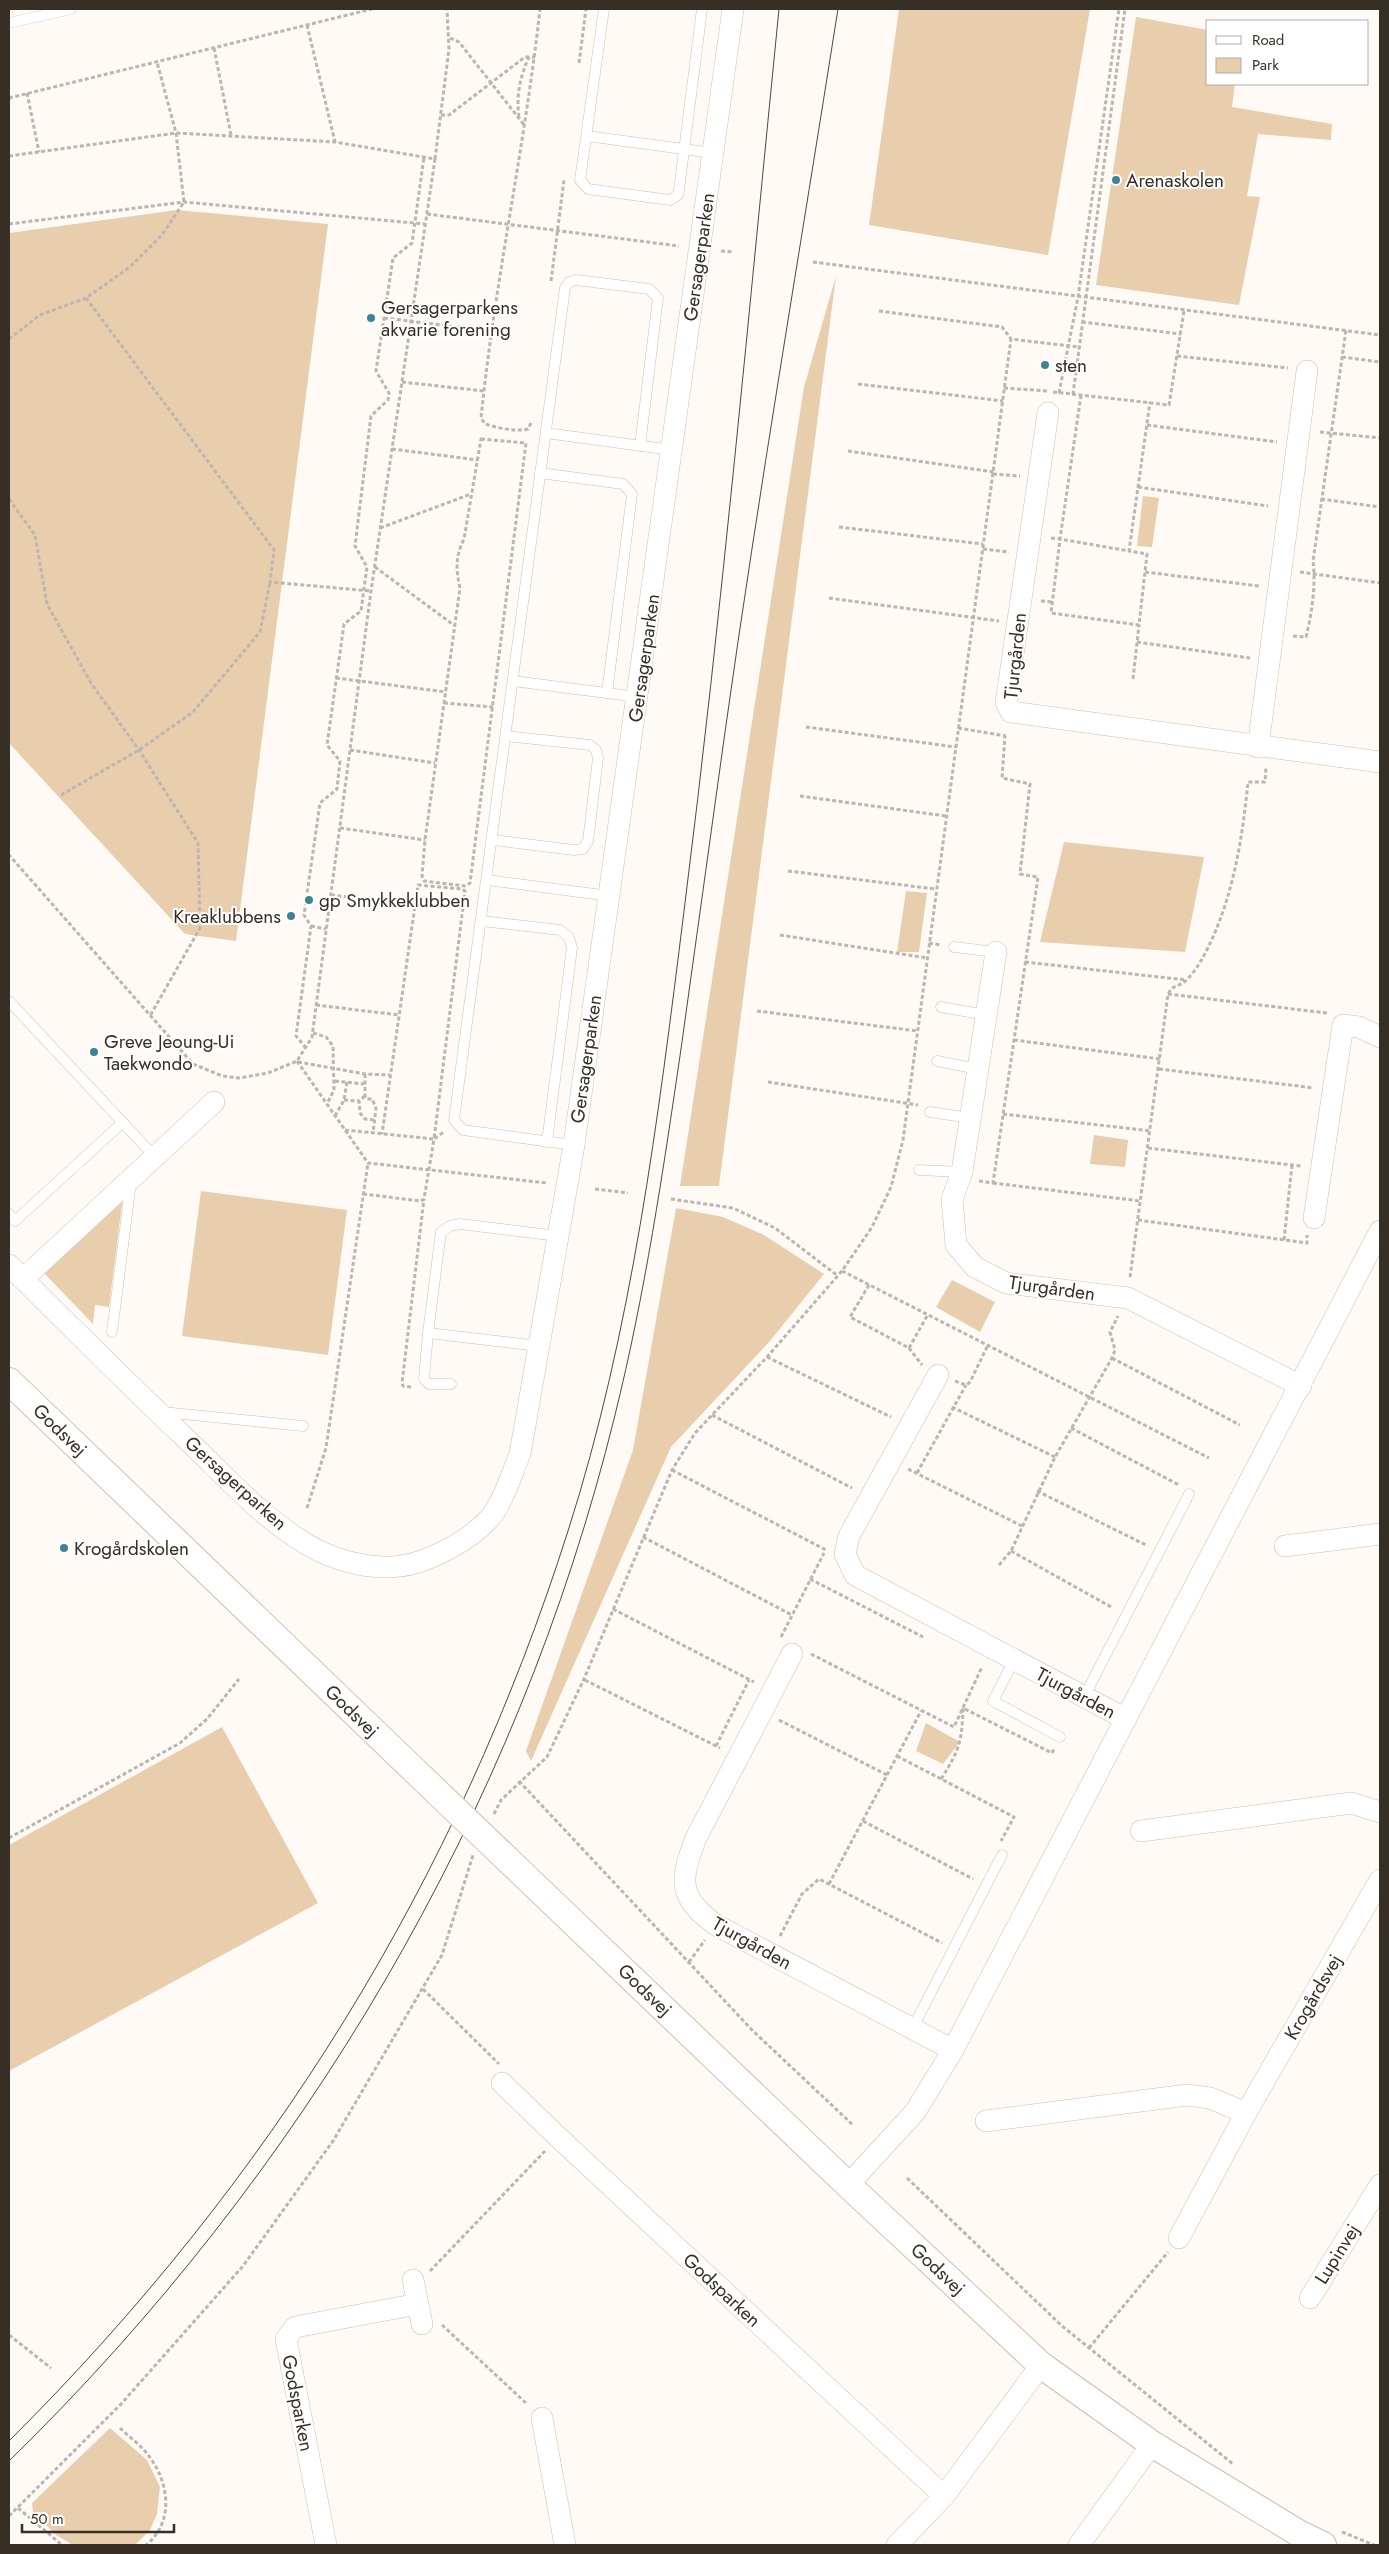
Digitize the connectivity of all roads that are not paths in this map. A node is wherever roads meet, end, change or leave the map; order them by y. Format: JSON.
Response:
{"nodes":[{"id":1,"x":72,"y":9,"type":"edge"},
{"id":2,"x":604,"y":9,"type":"edge"},
{"id":3,"x":702,"y":9,"type":"edge"},
{"id":4,"x":733,"y":9,"type":"edge"},
{"id":5,"x":9,"y":23,"type":"edge"},
{"id":6,"x":587,"y":136,"type":"junction"},
{"id":7,"x":684,"y":150,"type":"junction"},
{"id":8,"x":713,"y":153,"type":"junction"},
{"id":9,"x":1307,"y":371,"type":"road end"},
{"id":10,"x":1048,"y":413,"type":"road end"},
{"id":11,"x":546,"y":433,"type":"junction"},
{"id":12,"x":640,"y":446,"type":"junction"},
{"id":13,"x":672,"y":450,"type":"junction"},
{"id":14,"x":540,"y":474,"type":"junction"},
{"id":15,"x":513,"y":681,"type":"junction"},
{"id":16,"x":608,"y":693,"type":"junction"},
{"id":17,"x":638,"y":697,"type":"junction"},
{"id":18,"x":506,"y":736,"type":"junction"},
{"id":19,"x":1263,"y":748,"type":"junction"},
{"id":20,"x":1380,"y":762,"type":"edge"},
{"id":21,"x":493,"y":840,"type":"junction"},
{"id":22,"x":487,"y":880,"type":"junction"},
{"id":23,"x":610,"y":896,"type":"junction"},
{"id":24,"x":482,"y":921,"type":"junction"},
{"id":25,"x":954,"y":947,"type":"dead end"},
{"id":26,"x":996,"y":952,"type":"joint"},
{"id":27,"x":9,"y":1001,"type":"edge"},
{"id":28,"x":941,"y":1007,"type":"dead end"},
{"id":29,"x":986,"y":1015,"type":"junction"},
{"id":30,"x":1380,"y":1037,"type":"edge"},
{"id":31,"x":936,"y":1061,"type":"dead end"},
{"id":32,"x":978,"y":1069,"type":"junction"},
{"id":33,"x":214,"y":1102,"type":"dead end"},
{"id":34,"x":930,"y":1112,"type":"road end"},
{"id":35,"x":970,"y":1118,"type":"junction"},
{"id":36,"x":123,"y":1122,"type":"junction"},
{"id":37,"x":547,"y":1142,"type":"junction"},
{"id":38,"x":574,"y":1146,"type":"junction"},
{"id":39,"x":155,"y":1157,"type":"junction"},
{"id":40,"x":919,"y":1170,"type":"dead end"},
{"id":41,"x":960,"y":1176,"type":"junction"},
{"id":42,"x":131,"y":1179,"type":"junction"},
{"id":43,"x":9,"y":1214,"type":"edge"},
{"id":44,"x":1314,"y":1218,"type":"road end"},
{"id":45,"x":1380,"y":1231,"type":"edge"},
{"id":46,"x":558,"y":1236,"type":"junction"},
{"id":47,"x":16,"y":1272,"type":"edge"},
{"id":48,"x":112,"y":1332,"type":"dead end"},
{"id":49,"x":428,"y":1334,"type":"junction"},
{"id":50,"x":539,"y":1346,"type":"junction"},
{"id":51,"x":932,"y":1372,"type":"road end"},
{"id":52,"x":9,"y":1381,"type":"edge"},
{"id":53,"x":452,"y":1384,"type":"dead end"},
{"id":54,"x":1301,"y":1386,"type":"junction"},
{"id":55,"x":158,"y":1412,"type":"junction"},
{"id":56,"x":303,"y":1426,"type":"dead end"},
{"id":57,"x":1189,"y":1494,"type":"road end"},
{"id":58,"x":1380,"y":1534,"type":"edge"},
{"id":59,"x":1285,"y":1546,"type":"dead end"},
{"id":60,"x":795,"y":1649,"type":"road end"},
{"id":61,"x":1014,"y":1660,"type":"junction"},
{"id":62,"x":1084,"y":1697,"type":"junction"},
{"id":63,"x":1126,"y":1719,"type":"junction"},
{"id":64,"x":1060,"y":1737,"type":"road end"},
{"id":65,"x":1380,"y":1812,"type":"edge"},
{"id":66,"x":1140,"y":1831,"type":"dead end"},
{"id":67,"x":1002,"y":1855,"type":"road end"},
{"id":68,"x":1380,"y":1880,"type":"edge"},
{"id":69,"x":912,"y":2029,"type":"junction"},
{"id":70,"x":953,"y":2050,"type":"junction"},
{"id":71,"x":502,"y":2083,"type":"road end"},
{"id":72,"x":1246,"y":2113,"type":"junction"},
{"id":73,"x":986,"y":2121,"type":"dead end"},
{"id":74,"x":848,"y":2185,"type":"junction"},
{"id":75,"x":1379,"y":2191,"type":"edge"},
{"id":76,"x":1179,"y":2238,"type":"road end"},
{"id":77,"x":414,"y":2280,"type":"road end"},
{"id":78,"x":1310,"y":2298,"type":"dead end"},
{"id":79,"x":1041,"y":2365,"type":"junction"},
{"id":80,"x":542,"y":2418,"type":"road end"},
{"id":81,"x":1152,"y":2444,"type":"junction"},
{"id":82,"x":944,"y":2496,"type":"junction"},
{"id":83,"x":1313,"y":2538,"type":"edge"},
{"id":84,"x":326,"y":2545,"type":"edge"},
{"id":85,"x":565,"y":2545,"type":"edge"},
{"id":86,"x":897,"y":2545,"type":"edge"},
{"id":87,"x":1079,"y":2545,"type":"edge"}],
"edges":[{"from":1,"to":5,"type":"lane"},
{"from":2,"to":6,"type":"lane"},
{"from":3,"to":7,"type":"lane"},
{"from":4,"to":8,"type":"street","name":"Gersagerparken"},
{"from":6,"to":7,"type":"lane"},
{"from":6,"to":7,"type":"lane"},
{"from":7,"to":8,"type":"lane"},
{"from":8,"to":13,"type":"street","name":"Gersagerparken"},
{"from":9,"to":19,"type":"street"},
{"from":10,"to":19,"type":"street","name":"Tjurgården"},
{"from":11,"to":12,"type":"lane"},
{"from":11,"to":12,"type":"lane"},
{"from":11,"to":14,"type":"lane"},
{"from":12,"to":13,"type":"lane"},
{"from":13,"to":17,"type":"street","name":"Gersagerparken"},
{"from":14,"to":15,"type":"lane"},
{"from":14,"to":16,"type":"lane"},
{"from":15,"to":16,"type":"lane"},
{"from":15,"to":18,"type":"lane"},
{"from":16,"to":17,"type":"lane"},
{"from":17,"to":23,"type":"street","name":"Gersagerparken"},
{"from":18,"to":21,"type":"lane"},
{"from":18,"to":21,"type":"lane"},
{"from":19,"to":20,"type":"street","name":"Tjurgården"},
{"from":21,"to":22,"type":"lane"},
{"from":22,"to":23,"type":"lane"},
{"from":22,"to":24,"type":"lane"},
{"from":23,"to":38,"type":"street","name":"Gersagerparken"},
{"from":24,"to":37,"type":"lane"},
{"from":24,"to":37,"type":"lane"},
{"from":25,"to":26,"type":"lane","name":"Tjurgården"},
{"from":26,"to":29,"type":"street","name":"Tjurgården"},
{"from":27,"to":36,"type":"lane"},
{"from":28,"to":29,"type":"lane"},
{"from":29,"to":32,"type":"street","name":"Tjurgården"},
{"from":30,"to":44,"type":"street"},
{"from":31,"to":32,"type":"lane"},
{"from":32,"to":35,"type":"street","name":"Tjurgården"},
{"from":33,"to":39,"type":"street","name":"Gersagerparken"},
{"from":34,"to":35,"type":"lane"},
{"from":35,"to":41,"type":"street","name":"Tjurgården"},
{"from":36,"to":39,"type":"lane"},
{"from":36,"to":43,"type":"lane"},
{"from":37,"to":38,"type":"lane"},
{"from":38,"to":46,"type":"street","name":"Gersagerparken"},
{"from":39,"to":42,"type":"street","name":"Gersagerparken"},
{"from":40,"to":41,"type":"lane"},
{"from":41,"to":54,"type":"street","name":"Tjurgården"},
{"from":42,"to":47,"type":"street","name":"Gersagerparken"},
{"from":42,"to":48,"type":"lane"},
{"from":45,"to":54,"type":"street","name":"Tjurgården"},
{"from":46,"to":49,"type":"lane"},
{"from":46,"to":50,"type":"street","name":"Gersagerparken"},
{"from":47,"to":55,"type":"street","name":"Gersagerparken"},
{"from":49,"to":50,"type":"lane"},
{"from":49,"to":53,"type":"lane"},
{"from":50,"to":55,"type":"street","name":"Gersagerparken"},
{"from":51,"to":61,"type":"street","name":"Tjurgården"},
{"from":52,"to":74,"type":"street","name":"Godsvej","bridge":true},
{"from":54,"to":63,"type":"street","name":"Tjurgården"},
{"from":55,"to":56,"type":"lane"},
{"from":57,"to":62,"type":"lane"},
{"from":58,"to":59,"type":"street"},
{"from":60,"to":69,"type":"street","name":"Tjurgården"},
{"from":61,"to":62,"type":"street","name":"Tjurgården"},
{"from":61,"to":64,"type":"lane"},
{"from":62,"to":63,"type":"street","name":"Tjurgården"},
{"from":63,"to":70,"type":"street","name":"Tjurgården"},
{"from":65,"to":66,"type":"street"},
{"from":67,"to":69,"type":"lane"},
{"from":68,"to":72,"type":"street","name":"Krogårdsvej"},
{"from":69,"to":70,"type":"street","name":"Tjurgården"},
{"from":70,"to":74,"type":"street","name":"Tjurgården"},
{"from":71,"to":82,"type":"street","name":"Godsparken"},
{"from":72,"to":73,"type":"street"},
{"from":72,"to":76,"type":"street","name":"Krogårdsvej"},
{"from":74,"to":79,"type":"street","name":"Godsvej"},
{"from":75,"to":78,"type":"street","name":"Lupinvej"},
{"from":77,"to":84,"type":"street","name":"Godsparken"},
{"from":79,"to":81,"type":"street","name":"Godsvej"},
{"from":79,"to":82,"type":"street"},
{"from":80,"to":85,"type":"street"},
{"from":81,"to":83,"type":"street","name":"Godsvej"},
{"from":81,"to":87,"type":"street"},
{"from":82,"to":86,"type":"street"}]}
